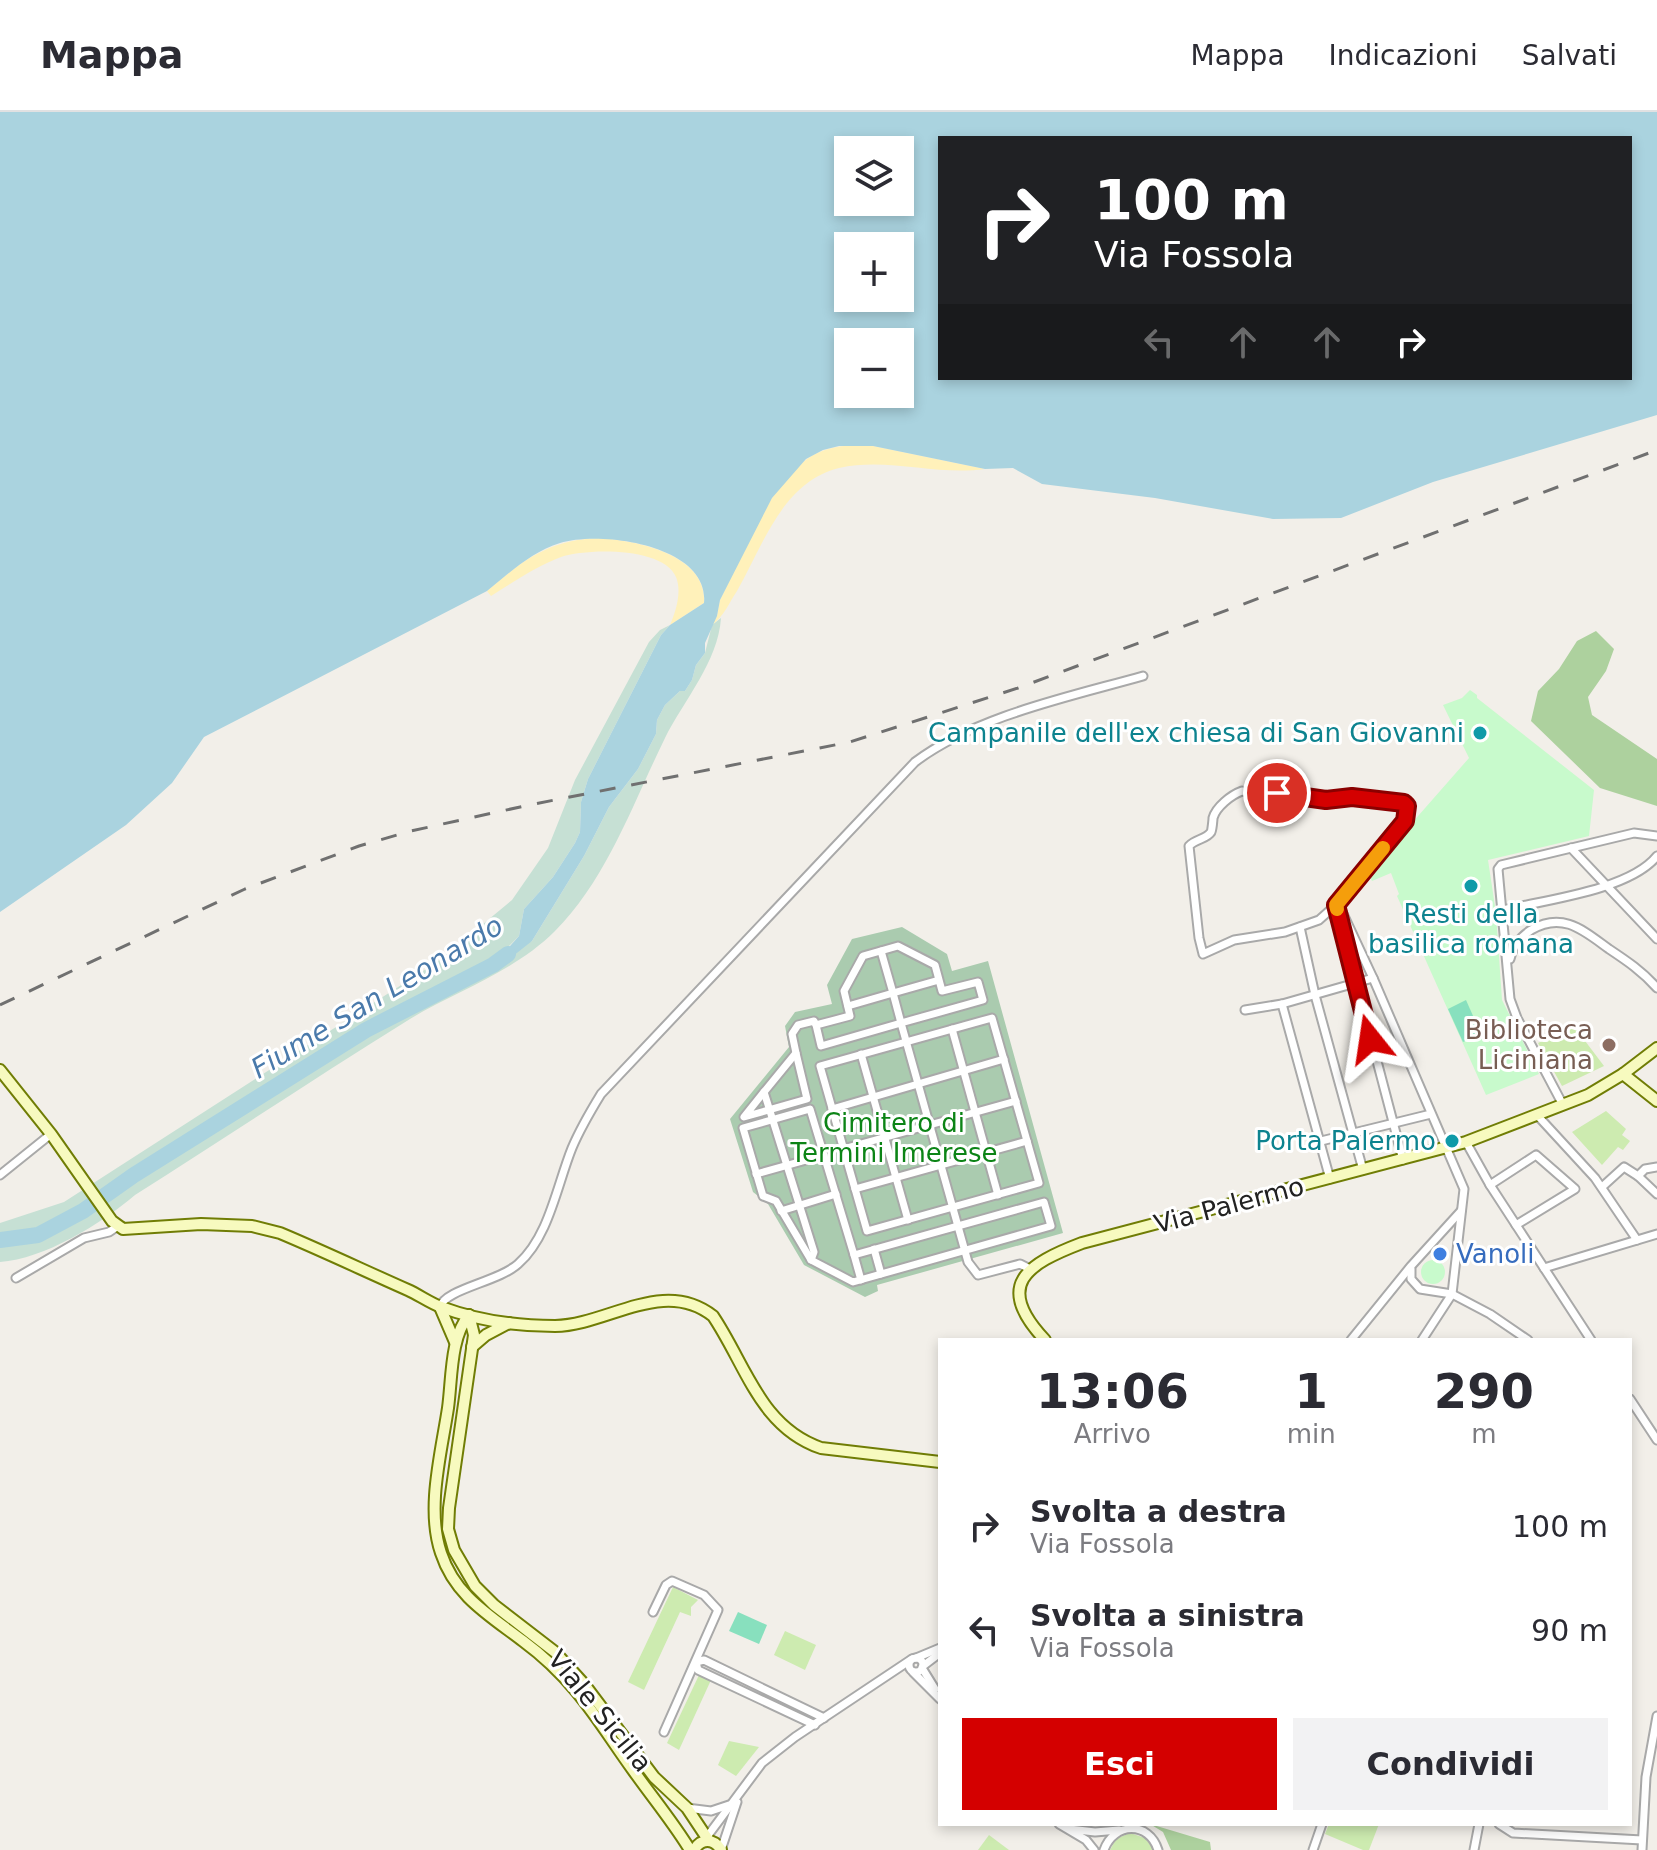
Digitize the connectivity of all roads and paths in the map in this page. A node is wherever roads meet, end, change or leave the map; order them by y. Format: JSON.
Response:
{"nodes":[{"id":1,"x":1143,"y":676,"type":"dead end"},
{"id":2,"x":1657,"y":836,"type":"edge"},
{"id":3,"x":1571,"y":848,"type":"junction"},
{"id":4,"x":1657,"y":856,"type":"edge"},
{"id":5,"x":1605,"y":886,"type":"junction"},
{"id":6,"x":1337,"y":904,"type":"junction"},
{"id":7,"x":1503,"y":910,"type":"junction"},
{"id":8,"x":1300,"y":927,"type":"junction"},
{"id":9,"x":1657,"y":939,"type":"edge"},
{"id":10,"x":881,"y":951,"type":"junction"},
{"id":11,"x":1508,"y":965,"type":"junction"},
{"id":12,"x":1373,"y":978,"type":"junction"},
{"id":13,"x":939,"y":980,"type":"junction"},
{"id":14,"x":1355,"y":983,"type":"junction"},
{"id":15,"x":1657,"y":988,"type":"edge"},
{"id":16,"x":893,"y":993,"type":"junction"},
{"id":17,"x":1315,"y":995,"type":"junction"},
{"id":18,"x":1282,"y":1004,"type":"junction"},
{"id":19,"x":848,"y":1006,"type":"junction"},
{"id":20,"x":1245,"y":1010,"type":"dead end"},
{"id":21,"x":901,"y":1023,"type":"junction"},
{"id":22,"x":816,"y":1025,"type":"junction"},
{"id":23,"x":952,"y":1029,"type":"junction"},
{"id":24,"x":906,"y":1042,"type":"junction"},
{"id":25,"x":1657,"y":1048,"type":"edge"},
{"id":26,"x":796,"y":1053,"type":"junction"},
{"id":27,"x":861,"y":1054,"type":"junction"},
{"id":28,"x":1004,"y":1059,"type":"junction"},
{"id":29,"x":0,"y":1070,"type":"edge"},
{"id":30,"x":964,"y":1071,"type":"junction"},
{"id":31,"x":1623,"y":1074,"type":"junction"},
{"id":32,"x":919,"y":1084,"type":"junction"},
{"id":33,"x":764,"y":1092,"type":"junction"},
{"id":34,"x":873,"y":1097,"type":"junction"},
{"id":35,"x":1016,"y":1101,"type":"junction"},
{"id":36,"x":1657,"y":1101,"type":"edge"},
{"id":37,"x":1563,"y":1105,"type":"junction"},
{"id":38,"x":832,"y":1109,"type":"junction"},
{"id":39,"x":770,"y":1110,"type":"junction"},
{"id":40,"x":976,"y":1112,"type":"junction"},
{"id":41,"x":1431,"y":1114,"type":"junction"},
{"id":42,"x":1537,"y":1115,"type":"junction"},
{"id":43,"x":773,"y":1120,"type":"junction"},
{"id":44,"x":930,"y":1124,"type":"junction"},
{"id":45,"x":1393,"y":1124,"type":"junction"},
{"id":46,"x":1353,"y":1133,"type":"junction"},
{"id":47,"x":51,"y":1134,"type":"junction"},
{"id":48,"x":885,"y":1137,"type":"junction"},
{"id":49,"x":1027,"y":1141,"type":"junction"},
{"id":50,"x":1321,"y":1141,"type":"junction"},
{"id":51,"x":1446,"y":1148,"type":"junction"},
{"id":52,"x":1468,"y":1148,"type":"junction"},
{"id":53,"x":843,"y":1149,"type":"junction"},
{"id":54,"x":987,"y":1153,"type":"junction"},
{"id":55,"x":824,"y":1155,"type":"junction"},
{"id":56,"x":1403,"y":1160,"type":"junction"},
{"id":57,"x":1452,"y":1162,"type":"junction"},
{"id":58,"x":787,"y":1165,"type":"junction"},
{"id":59,"x":942,"y":1165,"type":"junction"},
{"id":60,"x":1657,"y":1167,"type":"edge"},
{"id":61,"x":1363,"y":1170,"type":"junction"},
{"id":62,"x":756,"y":1174,"type":"junction"},
{"id":63,"x":0,"y":1175,"type":"edge"},
{"id":64,"x":1638,"y":1176,"type":"junction"},
{"id":65,"x":896,"y":1178,"type":"junction"},
{"id":66,"x":1330,"y":1179,"type":"junction"},
{"id":67,"x":1490,"y":1185,"type":"junction"},
{"id":68,"x":1602,"y":1187,"type":"junction"},
{"id":69,"x":855,"y":1189,"type":"junction"},
{"id":70,"x":836,"y":1194,"type":"junction"},
{"id":71,"x":1657,"y":1194,"type":"edge"},
{"id":72,"x":998,"y":1195,"type":"junction"},
{"id":73,"x":800,"y":1205,"type":"junction"},
{"id":74,"x":953,"y":1207,"type":"junction"},
{"id":75,"x":1462,"y":1210,"type":"junction"},
{"id":76,"x":781,"y":1211,"type":"junction"},
{"id":77,"x":908,"y":1220,"type":"junction"},
{"id":78,"x":115,"y":1224,"type":"junction"},
{"id":79,"x":1516,"y":1225,"type":"junction"},
{"id":80,"x":958,"y":1226,"type":"junction"},
{"id":81,"x":1445,"y":1228,"type":"junction"},
{"id":82,"x":1657,"y":1234,"type":"edge"},
{"id":83,"x":1459,"y":1237,"type":"junction"},
{"id":84,"x":1637,"y":1240,"type":"junction"},
{"id":85,"x":874,"y":1249,"type":"junction"},
{"id":86,"x":965,"y":1250,"type":"junction"},
{"id":87,"x":854,"y":1255,"type":"junction"},
{"id":88,"x":811,"y":1260,"type":"junction"},
{"id":89,"x":1411,"y":1266,"type":"junction"},
{"id":90,"x":1544,"y":1268,"type":"junction"},
{"id":91,"x":1030,"y":1269,"type":"junction"},
{"id":92,"x":881,"y":1274,"type":"junction"},
{"id":93,"x":16,"y":1278,"type":"dead end"},
{"id":94,"x":861,"y":1280,"type":"junction"},
{"id":95,"x":1452,"y":1294,"type":"junction"},
{"id":96,"x":440,"y":1307,"type":"junction"},
{"id":97,"x":469,"y":1315,"type":"junction"},
{"id":98,"x":509,"y":1323,"type":"junction"},
{"id":99,"x":1043,"y":1338,"type":"edge"},
{"id":100,"x":1353,"y":1338,"type":"edge"},
{"id":101,"x":1423,"y":1338,"type":"edge"},
{"id":102,"x":1525,"y":1338,"type":"edge"},
{"id":103,"x":1590,"y":1338,"type":"edge"},
{"id":104,"x":455,"y":1342,"type":"junction"},
{"id":105,"x":472,"y":1347,"type":"junction"},
{"id":106,"x":1632,"y":1402,"type":"edge"},
{"id":107,"x":1657,"y":1440,"type":"edge"},
{"id":108,"x":938,"y":1462,"type":"edge"},
{"id":109,"x":653,"y":1612,"type":"dead end"},
{"id":110,"x":938,"y":1651,"type":"edge"},
{"id":111,"x":938,"y":1652,"type":"edge"},
{"id":112,"x":913,"y":1659,"type":"junction"},
{"id":113,"x":696,"y":1662,"type":"junction"},
{"id":114,"x":922,"y":1667,"type":"junction"},
{"id":115,"x":913,"y":1672,"type":"junction"},
{"id":116,"x":877,"y":1684,"type":"junction"},
{"id":117,"x":938,"y":1695,"type":"edge"},
{"id":118,"x":938,"y":1697,"type":"edge"},
{"id":119,"x":1657,"y":1716,"type":"edge"},
{"id":120,"x":824,"y":1718,"type":"junction"},
{"id":121,"x":815,"y":1725,"type":"junction"},
{"id":122,"x":664,"y":1732,"type":"dead end"},
{"id":123,"x":741,"y":1793,"type":"junction"},
{"id":124,"x":735,"y":1801,"type":"junction"},
{"id":125,"x":687,"y":1808,"type":"junction"},
{"id":126,"x":1063,"y":1826,"type":"edge"},
{"id":127,"x":1321,"y":1826,"type":"edge"},
{"id":128,"x":1479,"y":1826,"type":"edge"},
{"id":129,"x":1502,"y":1826,"type":"edge"},
{"id":130,"x":1069,"y":1829,"type":"junction"},
{"id":131,"x":1121,"y":1830,"type":"junction"},
{"id":132,"x":1642,"y":1840,"type":"junction"},
{"id":133,"x":700,"y":1844,"type":"edge"},
{"id":134,"x":721,"y":1850,"type":"edge"},
{"id":135,"x":1094,"y":1850,"type":"edge"},
{"id":136,"x":1104,"y":1850,"type":"edge"},
{"id":137,"x":1158,"y":1850,"type":"edge"},
{"id":138,"x":1313,"y":1850,"type":"edge"},
{"id":139,"x":1474,"y":1850,"type":"edge"},
{"id":140,"x":1642,"y":1850,"type":"edge"}],
"edges":[{"from":1,"to":96,"type":"street"},
{"from":2,"to":3,"type":"street"},
{"from":3,"to":5,"type":"street"},
{"from":3,"to":7,"type":"street"},
{"from":4,"to":5,"type":"street"},
{"from":5,"to":7,"type":"street"},
{"from":5,"to":9,"type":"street"},
{"from":6,"to":8,"type":"street"},
{"from":6,"to":8,"type":"street"},
{"from":6,"to":12,"type":"street"},
{"from":6,"to":14,"type":"street"},
{"from":7,"to":11,"type":"street"},
{"from":8,"to":17,"type":"street"},
{"from":10,"to":13,"type":"street"},
{"from":10,"to":16,"type":"street"},
{"from":10,"to":19,"type":"street"},
{"from":11,"to":15,"type":"street"},
{"from":11,"to":37,"type":"street"},
{"from":12,"to":14,"type":"street"},
{"from":12,"to":41,"type":"street"},
{"from":13,"to":16,"type":"street"},
{"from":13,"to":21,"type":"street"},
{"from":14,"to":17,"type":"street"},
{"from":14,"to":45,"type":"street"},
{"from":16,"to":19,"type":"street"},
{"from":16,"to":21,"type":"street"},
{"from":17,"to":18,"type":"street"},
{"from":17,"to":46,"type":"street"},
{"from":18,"to":20,"type":"street"},
{"from":18,"to":50,"type":"street"},
{"from":19,"to":22,"type":"street"},
{"from":21,"to":22,"type":"street"},
{"from":21,"to":24,"type":"street"},
{"from":22,"to":26,"type":"street"},
{"from":23,"to":24,"type":"street"},
{"from":23,"to":28,"type":"street"},
{"from":23,"to":30,"type":"street"},
{"from":24,"to":27,"type":"street"},
{"from":24,"to":32,"type":"street"},
{"from":25,"to":31,"type":"main road","name":"Via Palermo"},
{"from":26,"to":33,"type":"street"},
{"from":26,"to":39,"type":"street"},
{"from":27,"to":34,"type":"street"},
{"from":27,"to":38,"type":"street"},
{"from":28,"to":30,"type":"street"},
{"from":28,"to":35,"type":"street"},
{"from":29,"to":47,"type":"main road"},
{"from":30,"to":32,"type":"street"},
{"from":30,"to":40,"type":"street"},
{"from":31,"to":36,"type":"main road"},
{"from":31,"to":37,"type":"main road","name":"Via Palermo"},
{"from":32,"to":34,"type":"street"},
{"from":32,"to":44,"type":"street"},
{"from":33,"to":39,"type":"street"},
{"from":33,"to":39,"type":"street"},
{"from":34,"to":38,"type":"street"},
{"from":34,"to":48,"type":"street"},
{"from":35,"to":40,"type":"street"},
{"from":35,"to":49,"type":"street"},
{"from":37,"to":42,"type":"main road","name":"Via Palermo"},
{"from":38,"to":53,"type":"street"},
{"from":39,"to":43,"type":"street"},
{"from":40,"to":44,"type":"street"},
{"from":40,"to":54,"type":"street"},
{"from":41,"to":45,"type":"street"},
{"from":41,"to":51,"type":"street"},
{"from":42,"to":52,"type":"main road","name":"Via Palermo"},
{"from":42,"to":68,"type":"street"},
{"from":43,"to":55,"type":"street"},
{"from":43,"to":58,"type":"street"},
{"from":43,"to":62,"type":"street"},
{"from":44,"to":48,"type":"street"},
{"from":44,"to":59,"type":"street"},
{"from":45,"to":46,"type":"street"},
{"from":45,"to":56,"type":"street"},
{"from":46,"to":50,"type":"street"},
{"from":46,"to":61,"type":"street"},
{"from":47,"to":63,"type":"street"},
{"from":47,"to":78,"type":"main road"},
{"from":48,"to":53,"type":"street"},
{"from":48,"to":65,"type":"street"},
{"from":49,"to":54,"type":"street"},
{"from":49,"to":72,"type":"street"},
{"from":50,"to":66,"type":"street"},
{"from":51,"to":52,"type":"main road","name":"Via Palermo"},
{"from":51,"to":56,"type":"main road","name":"Via Palermo"},
{"from":51,"to":57,"type":"street"},
{"from":52,"to":57,"type":"street"},
{"from":52,"to":67,"type":"street"},
{"from":53,"to":69,"type":"street"},
{"from":54,"to":59,"type":"street"},
{"from":54,"to":72,"type":"street"},
{"from":55,"to":58,"type":"street"},
{"from":55,"to":70,"type":"street"},
{"from":56,"to":61,"type":"main road","name":"Via Palermo"},
{"from":57,"to":75,"type":"street"},
{"from":58,"to":62,"type":"street"},
{"from":58,"to":73,"type":"street"},
{"from":59,"to":65,"type":"street"},
{"from":59,"to":74,"type":"street"},
{"from":60,"to":64,"type":"street"},
{"from":61,"to":66,"type":"main road","name":"Via Palermo"},
{"from":62,"to":76,"type":"street"},
{"from":64,"to":68,"type":"street"},
{"from":64,"to":71,"type":"street"},
{"from":65,"to":69,"type":"street"},
{"from":65,"to":77,"type":"street"},
{"from":66,"to":91,"type":"main road","name":"Via Palermo"},
{"from":67,"to":79,"type":"street"},
{"from":67,"to":79,"type":"street"},
{"from":68,"to":84,"type":"street"},
{"from":69,"to":77,"type":"street"},
{"from":70,"to":73,"type":"street"},
{"from":70,"to":87,"type":"street"},
{"from":72,"to":74,"type":"street"},
{"from":73,"to":76,"type":"street"},
{"from":73,"to":88,"type":"street"},
{"from":74,"to":77,"type":"street"},
{"from":74,"to":80,"type":"street"},
{"from":75,"to":81,"type":"street"},
{"from":75,"to":83,"type":"street"},
{"from":76,"to":88,"type":"street"},
{"from":78,"to":93,"type":"street"},
{"from":78,"to":96,"type":"main road"},
{"from":79,"to":90,"type":"street"},
{"from":80,"to":85,"type":"street"},
{"from":80,"to":86,"type":"street"},
{"from":80,"to":86,"type":"street"},
{"from":81,"to":83,"type":"street"},
{"from":81,"to":89,"type":"street"},
{"from":82,"to":84,"type":"street"},
{"from":83,"to":95,"type":"street"},
{"from":84,"to":90,"type":"street"},
{"from":85,"to":87,"type":"street"},
{"from":85,"to":92,"type":"street"},
{"from":86,"to":91,"type":"street"},
{"from":86,"to":92,"type":"street"},
{"from":87,"to":94,"type":"street"},
{"from":88,"to":94,"type":"street"},
{"from":89,"to":95,"type":"street"},
{"from":89,"to":100,"type":"street"},
{"from":90,"to":103,"type":"street"},
{"from":91,"to":99,"type":"main road","name":"Via Palermo"},
{"from":92,"to":94,"type":"street"},
{"from":95,"to":101,"type":"street"},
{"from":95,"to":102,"type":"street"},
{"from":96,"to":97,"type":"main road"},
{"from":96,"to":104,"type":"main road"},
{"from":97,"to":98,"type":"main road"},
{"from":97,"to":104,"type":"main road"},
{"from":97,"to":105,"type":"main road","name":"Viale Sicilia"},
{"from":98,"to":105,"type":"main road"},
{"from":98,"to":108,"type":"main road"},
{"from":104,"to":133,"type":"main road","name":"Viale Sicilia"},
{"from":105,"to":125,"type":"main road","name":"Viale Sicilia"},
{"from":106,"to":107,"type":"street"},
{"from":109,"to":113,"type":"street"},
{"from":110,"to":112,"type":"street"},
{"from":111,"to":114,"type":"street"},
{"from":112,"to":114,"type":"street"},
{"from":112,"to":115,"type":"street"},
{"from":112,"to":116,"type":"street"},
{"from":113,"to":120,"type":"street"},
{"from":113,"to":121,"type":"street"},
{"from":113,"to":122,"type":"street"},
{"from":114,"to":115,"type":"street"},
{"from":114,"to":117,"type":"street"},
{"from":115,"to":116,"type":"street"},
{"from":115,"to":118,"type":"street"},
{"from":116,"to":120,"type":"street"},
{"from":119,"to":132,"type":"street"},
{"from":120,"to":121,"type":"street"},
{"from":121,"to":123,"type":"street"},
{"from":123,"to":124,"type":"street"},
{"from":123,"to":134,"type":"street"},
{"from":124,"to":125,"type":"street"},
{"from":124,"to":133,"type":"street"},
{"from":125,"to":133,"type":"main road","name":"Viale Sicilia"},
{"from":126,"to":130,"type":"street"},
{"from":127,"to":138,"type":"street"},
{"from":128,"to":139,"type":"street"},
{"from":129,"to":132,"type":"street"},
{"from":130,"to":131,"type":"street"},
{"from":130,"to":135,"type":"street"},
{"from":131,"to":136,"type":"street"},
{"from":131,"to":137,"type":"street"},
{"from":132,"to":140,"type":"street"},
{"from":133,"to":134,"type":"main road"}]}
